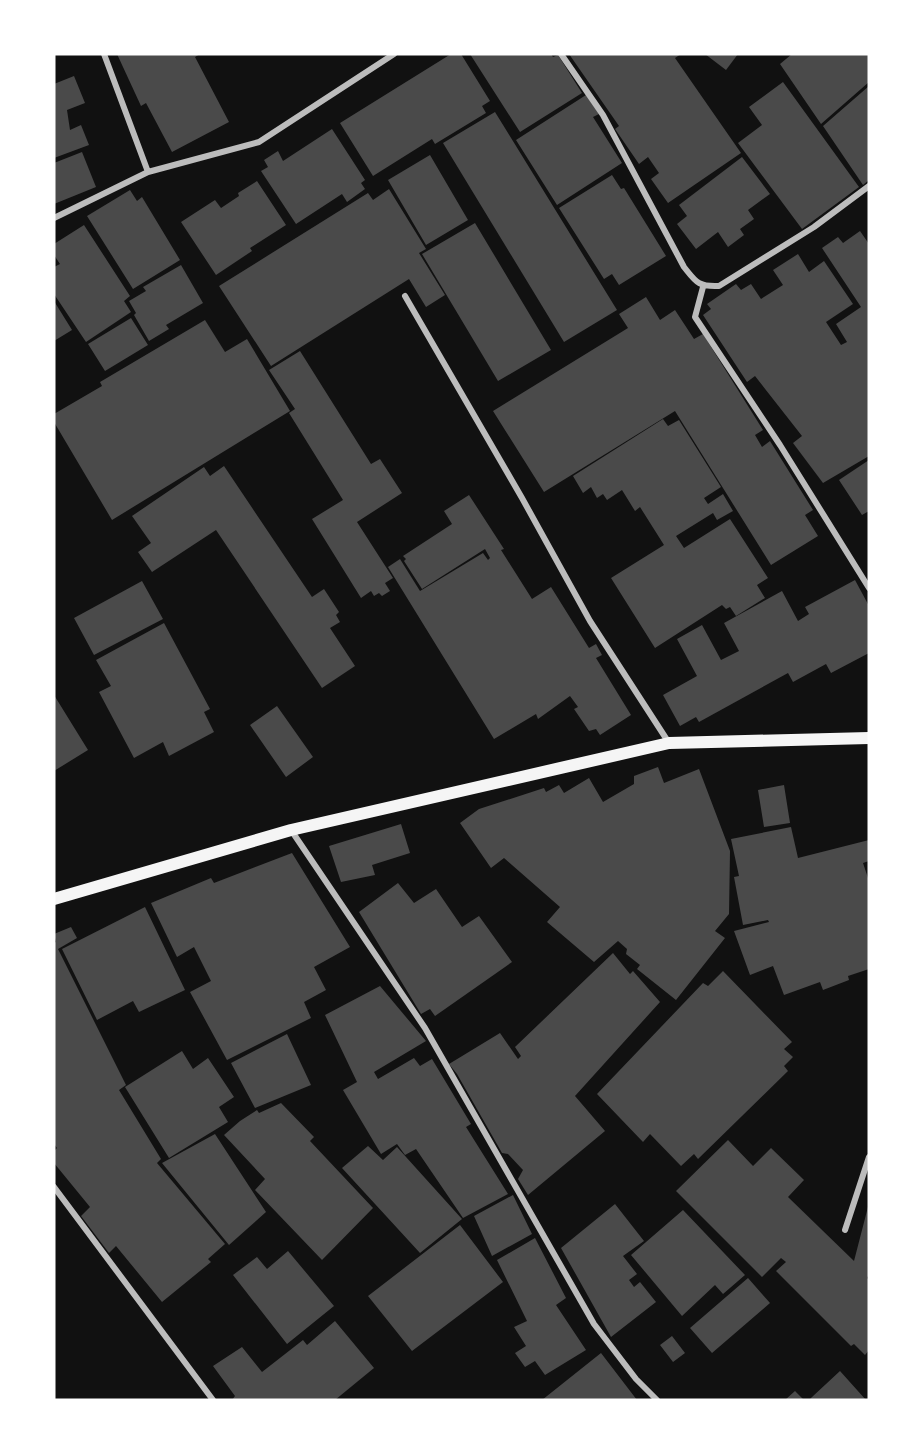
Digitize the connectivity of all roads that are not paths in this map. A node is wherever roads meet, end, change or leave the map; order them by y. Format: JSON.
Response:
{"nodes":[{"id":1,"x":104,"y":54,"type":"edge"},
{"id":2,"x":394,"y":54,"type":"edge"},
{"id":3,"x":561,"y":54,"type":"edge"},
{"id":4,"x":148,"y":172,"type":"junction"},
{"id":5,"x":869,"y":186,"type":"edge"},
{"id":6,"x":54,"y":218,"type":"edge"},
{"id":7,"x":704,"y":287,"type":"junction"},
{"id":8,"x":405,"y":296,"type":"dead end"},
{"id":9,"x":869,"y":588,"type":"edge"},
{"id":10,"x":869,"y":738,"type":"edge"},
{"id":11,"x":669,"y":743,"type":"junction"},
{"id":12,"x":291,"y":830,"type":"junction"},
{"id":13,"x":54,"y":899,"type":"edge"},
{"id":14,"x":869,"y":1157,"type":"edge"},
{"id":15,"x":54,"y":1187,"type":"edge"},
{"id":16,"x":845,"y":1230,"type":"dead end"},
{"id":17,"x":213,"y":1400,"type":"edge"},
{"id":18,"x":657,"y":1400,"type":"edge"}],
"edges":[{"from":1,"to":4,"type":"street"},
{"from":2,"to":4,"type":"street"},
{"from":3,"to":7,"type":"street"},
{"from":4,"to":6,"type":"street"},
{"from":5,"to":7,"type":"street"},
{"from":7,"to":9,"type":"street"},
{"from":8,"to":11,"type":"street"},
{"from":10,"to":11,"type":"main road"},
{"from":11,"to":12,"type":"main road"},
{"from":12,"to":13,"type":"main road"},
{"from":12,"to":18,"type":"street"},
{"from":14,"to":16,"type":"street"},
{"from":15,"to":17,"type":"street"}]}
